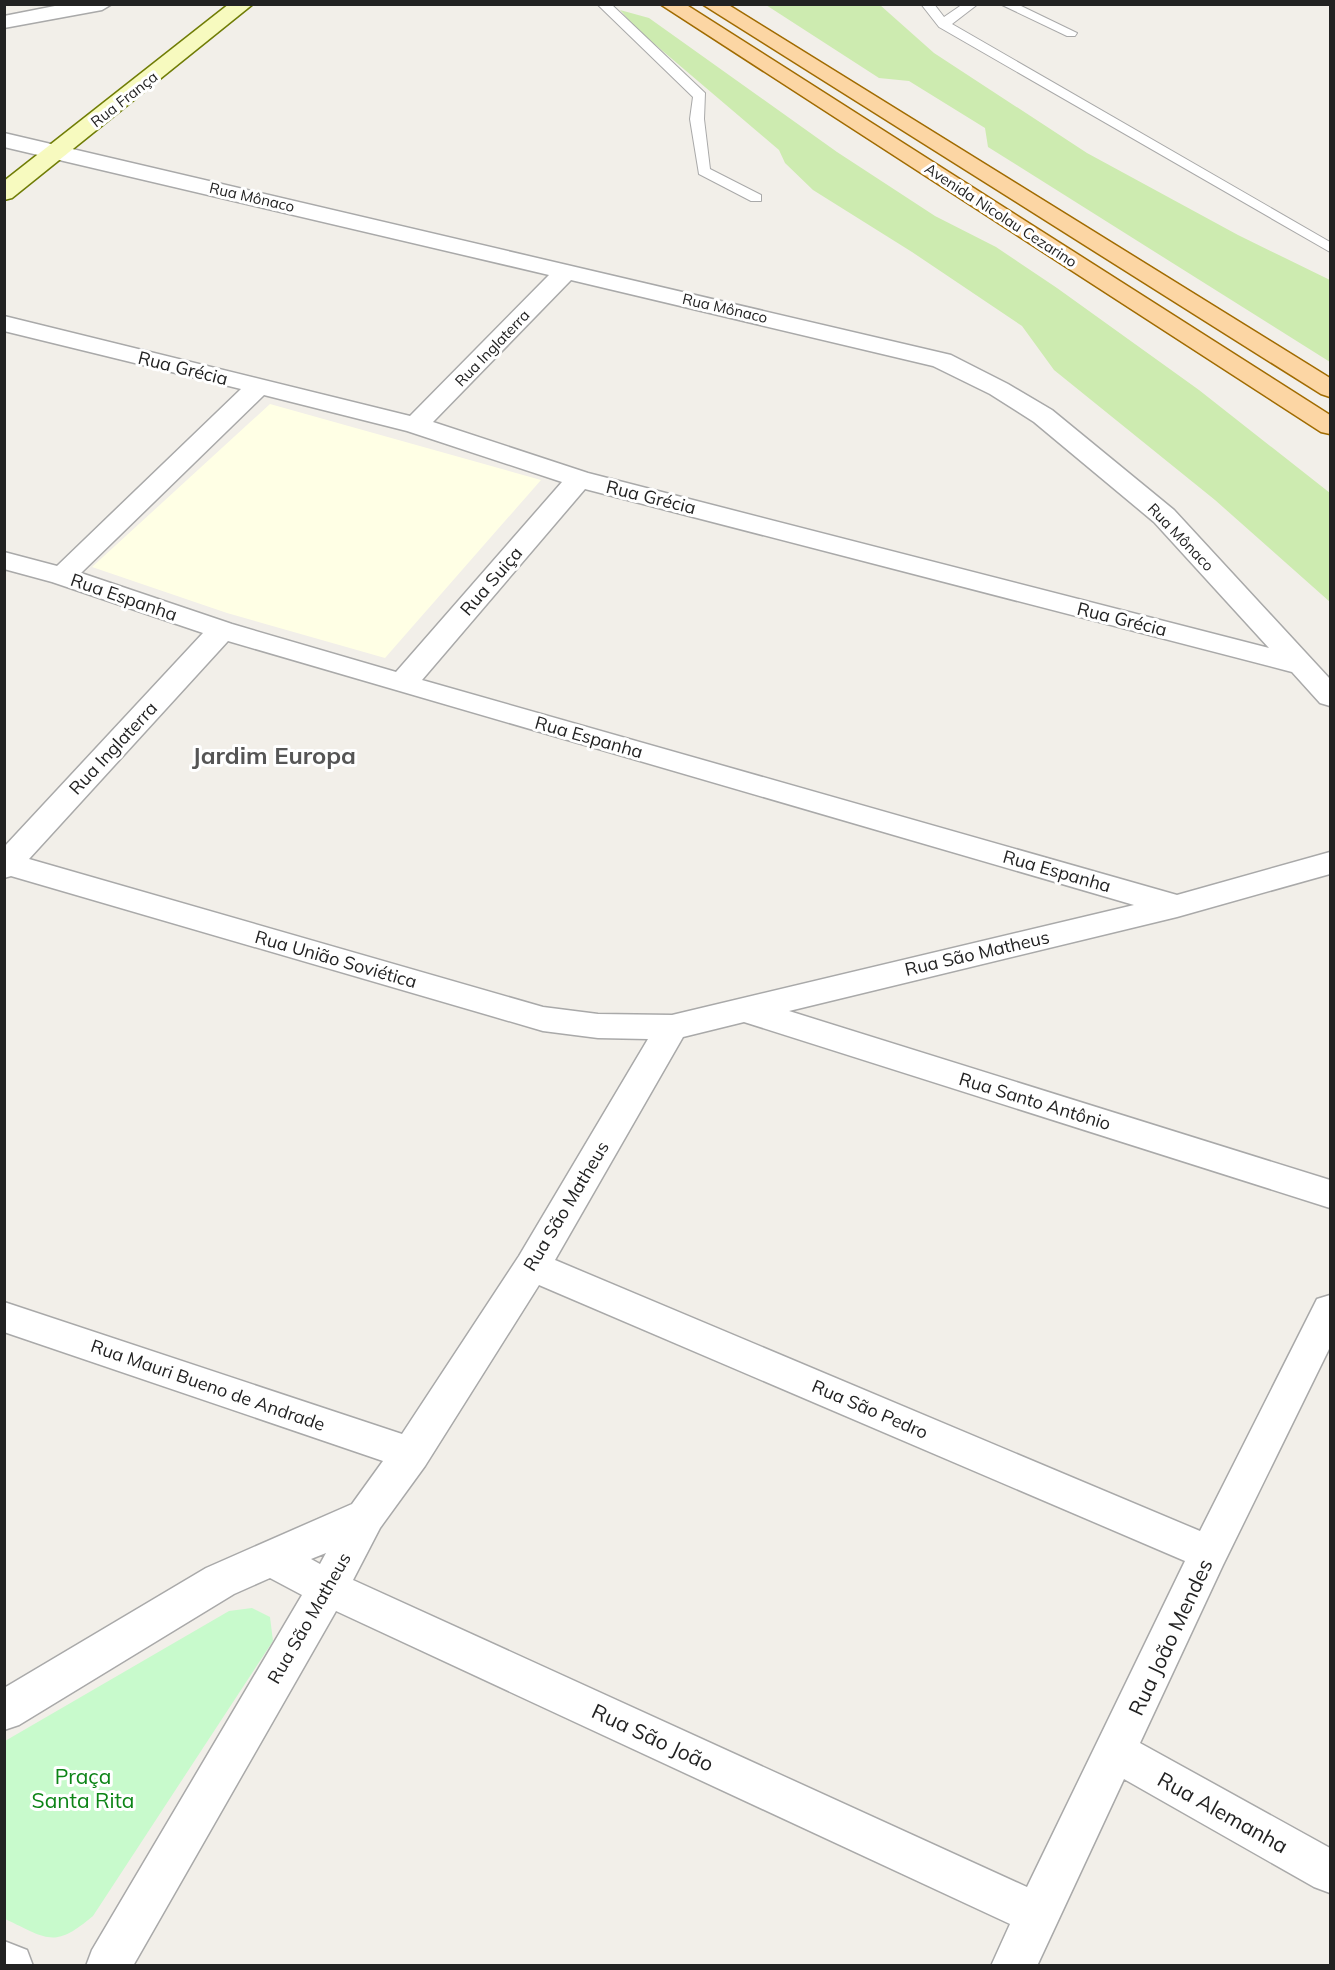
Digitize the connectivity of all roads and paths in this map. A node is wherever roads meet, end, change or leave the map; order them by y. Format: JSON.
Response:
{"nodes":[{"id":1,"x":102,"y":4,"type":"edge"},
{"id":2,"x":243,"y":4,"type":"edge"},
{"id":3,"x":603,"y":4,"type":"edge"},
{"id":4,"x":670,"y":4,"type":"edge"},
{"id":5,"x":712,"y":4,"type":"edge"},
{"id":6,"x":927,"y":4,"type":"edge"},
{"id":7,"x":972,"y":4,"type":"edge"},
{"id":8,"x":1006,"y":4,"type":"edge"},
{"id":9,"x":4,"y":22,"type":"edge"},
{"id":10,"x":943,"y":24,"type":"junction"},
{"id":11,"x":1071,"y":33,"type":"dead end"},
{"id":12,"x":4,"y":140,"type":"edge"},
{"id":13,"x":57,"y":152,"type":"junction"},
{"id":14,"x":4,"y":193,"type":"edge"},
{"id":15,"x":756,"y":198,"type":"dead end"},
{"id":16,"x":1330,"y":248,"type":"edge"},
{"id":17,"x":567,"y":271,"type":"junction"},
{"id":18,"x":4,"y":323,"type":"edge"},
{"id":19,"x":258,"y":387,"type":"junction"},
{"id":20,"x":1330,"y":389,"type":"edge"},
{"id":21,"x":416,"y":425,"type":"junction"},
{"id":22,"x":1330,"y":426,"type":"edge"},
{"id":23,"x":579,"y":479,"type":"junction"},
{"id":24,"x":4,"y":560,"type":"edge"},
{"id":25,"x":62,"y":576,"type":"junction"},
{"id":26,"x":222,"y":630,"type":"junction"},
{"id":27,"x":1300,"y":665,"type":"junction"},
{"id":28,"x":402,"y":684,"type":"junction"},
{"id":29,"x":1330,"y":696,"type":"edge"},
{"id":30,"x":1330,"y":863,"type":"edge"},
{"id":31,"x":5,"y":865,"type":"edge"},
{"id":32,"x":1177,"y":906,"type":"junction"},
{"id":33,"x":740,"y":1009,"type":"junction"},
{"id":34,"x":672,"y":1027,"type":"junction"},
{"id":35,"x":1330,"y":1194,"type":"edge"},
{"id":36,"x":532,"y":1266,"type":"junction"},
{"id":37,"x":1330,"y":1310,"type":"edge"},
{"id":38,"x":4,"y":1317,"type":"edge"},
{"id":39,"x":411,"y":1454,"type":"junction"},
{"id":40,"x":366,"y":1516,"type":"junction"},
{"id":41,"x":1209,"y":1553,"type":"junction"},
{"id":42,"x":270,"y":1558,"type":"junction"},
{"id":43,"x":328,"y":1588,"type":"junction"},
{"id":44,"x":4,"y":1711,"type":"edge"},
{"id":45,"x":1116,"y":1752,"type":"junction"},
{"id":46,"x":1330,"y":1872,"type":"edge"},
{"id":47,"x":1037,"y":1914,"type":"junction"},
{"id":48,"x":4,"y":1963,"type":"edge"},
{"id":49,"x":11,"y":1965,"type":"edge"},
{"id":50,"x":108,"y":1965,"type":"edge"},
{"id":51,"x":1013,"y":1965,"type":"edge"}],
"edges":[{"from":1,"to":9,"type":"street"},
{"from":2,"to":13,"type":"street","name":"Rua França"},
{"from":3,"to":15,"type":"lane"},
{"from":4,"to":22,"type":"main road","name":"Avenida Nicolau Cezarino"},
{"from":5,"to":20,"type":"main road","name":"Avenida Nicolau Cezarino"},
{"from":6,"to":10,"type":"lane"},
{"from":7,"to":10,"type":"lane"},
{"from":8,"to":11,"type":"lane"},
{"from":10,"to":16,"type":"lane"},
{"from":12,"to":13,"type":"street","name":"Rua Mônaco"},
{"from":13,"to":14,"type":"street","name":"Rua França"},
{"from":13,"to":17,"type":"street","name":"Rua Mônaco"},
{"from":17,"to":21,"type":"street","name":"Rua Inglaterra"},
{"from":17,"to":27,"type":"street","name":"Rua Mônaco"},
{"from":18,"to":19,"type":"street","name":"Rua Grécia"},
{"from":19,"to":21,"type":"street","name":"Rua Grécia"},
{"from":19,"to":25,"type":"street"},
{"from":21,"to":23,"type":"street","name":"Rua Grécia"},
{"from":23,"to":27,"type":"street","name":"Rua Grécia"},
{"from":23,"to":28,"type":"street","name":"Rua Suiça"},
{"from":24,"to":25,"type":"street","name":"Rua Espanha"},
{"from":25,"to":26,"type":"street","name":"Rua Espanha"},
{"from":26,"to":28,"type":"street","name":"Rua Espanha"},
{"from":26,"to":31,"type":"street","name":"Rua Inglaterra"},
{"from":27,"to":29,"type":"street","name":"Rua Mônaco"},
{"from":28,"to":32,"type":"street","name":"Rua Espanha"},
{"from":30,"to":32,"type":"street","name":"Rua São Matheus"},
{"from":31,"to":34,"type":"street","name":"Rua União Soviética"},
{"from":32,"to":33,"type":"street","name":"Rua São Matheus"},
{"from":33,"to":34,"type":"street","name":"Rua São Matheus"},
{"from":33,"to":35,"type":"street","name":"Rua Santo Antônio"},
{"from":34,"to":36,"type":"street","name":"Rua São Matheus"},
{"from":36,"to":39,"type":"street","name":"Rua São Matheus"},
{"from":36,"to":41,"type":"street","name":"Rua São Pedro"},
{"from":37,"to":41,"type":"street","name":"Rua João Mendes"},
{"from":38,"to":39,"type":"street","name":"Rua Mauri Bueno de Andrade"},
{"from":39,"to":40,"type":"street","name":"Rua São Matheus"},
{"from":40,"to":42,"type":"street"},
{"from":40,"to":43,"type":"street","name":"Rua São Matheus"},
{"from":41,"to":45,"type":"street","name":"Rua João Mendes"},
{"from":42,"to":43,"type":"street","name":"Rua São João"},
{"from":42,"to":44,"type":"street"},
{"from":43,"to":47,"type":"street","name":"Rua São João"},
{"from":43,"to":50,"type":"street","name":"Rua São Matheus"},
{"from":45,"to":46,"type":"street","name":"Rua Alemanha"},
{"from":45,"to":47,"type":"street","name":"Rua João Mendes"},
{"from":47,"to":51,"type":"street","name":"Rua João Mendes"},
{"from":48,"to":49,"type":"street"}]}
